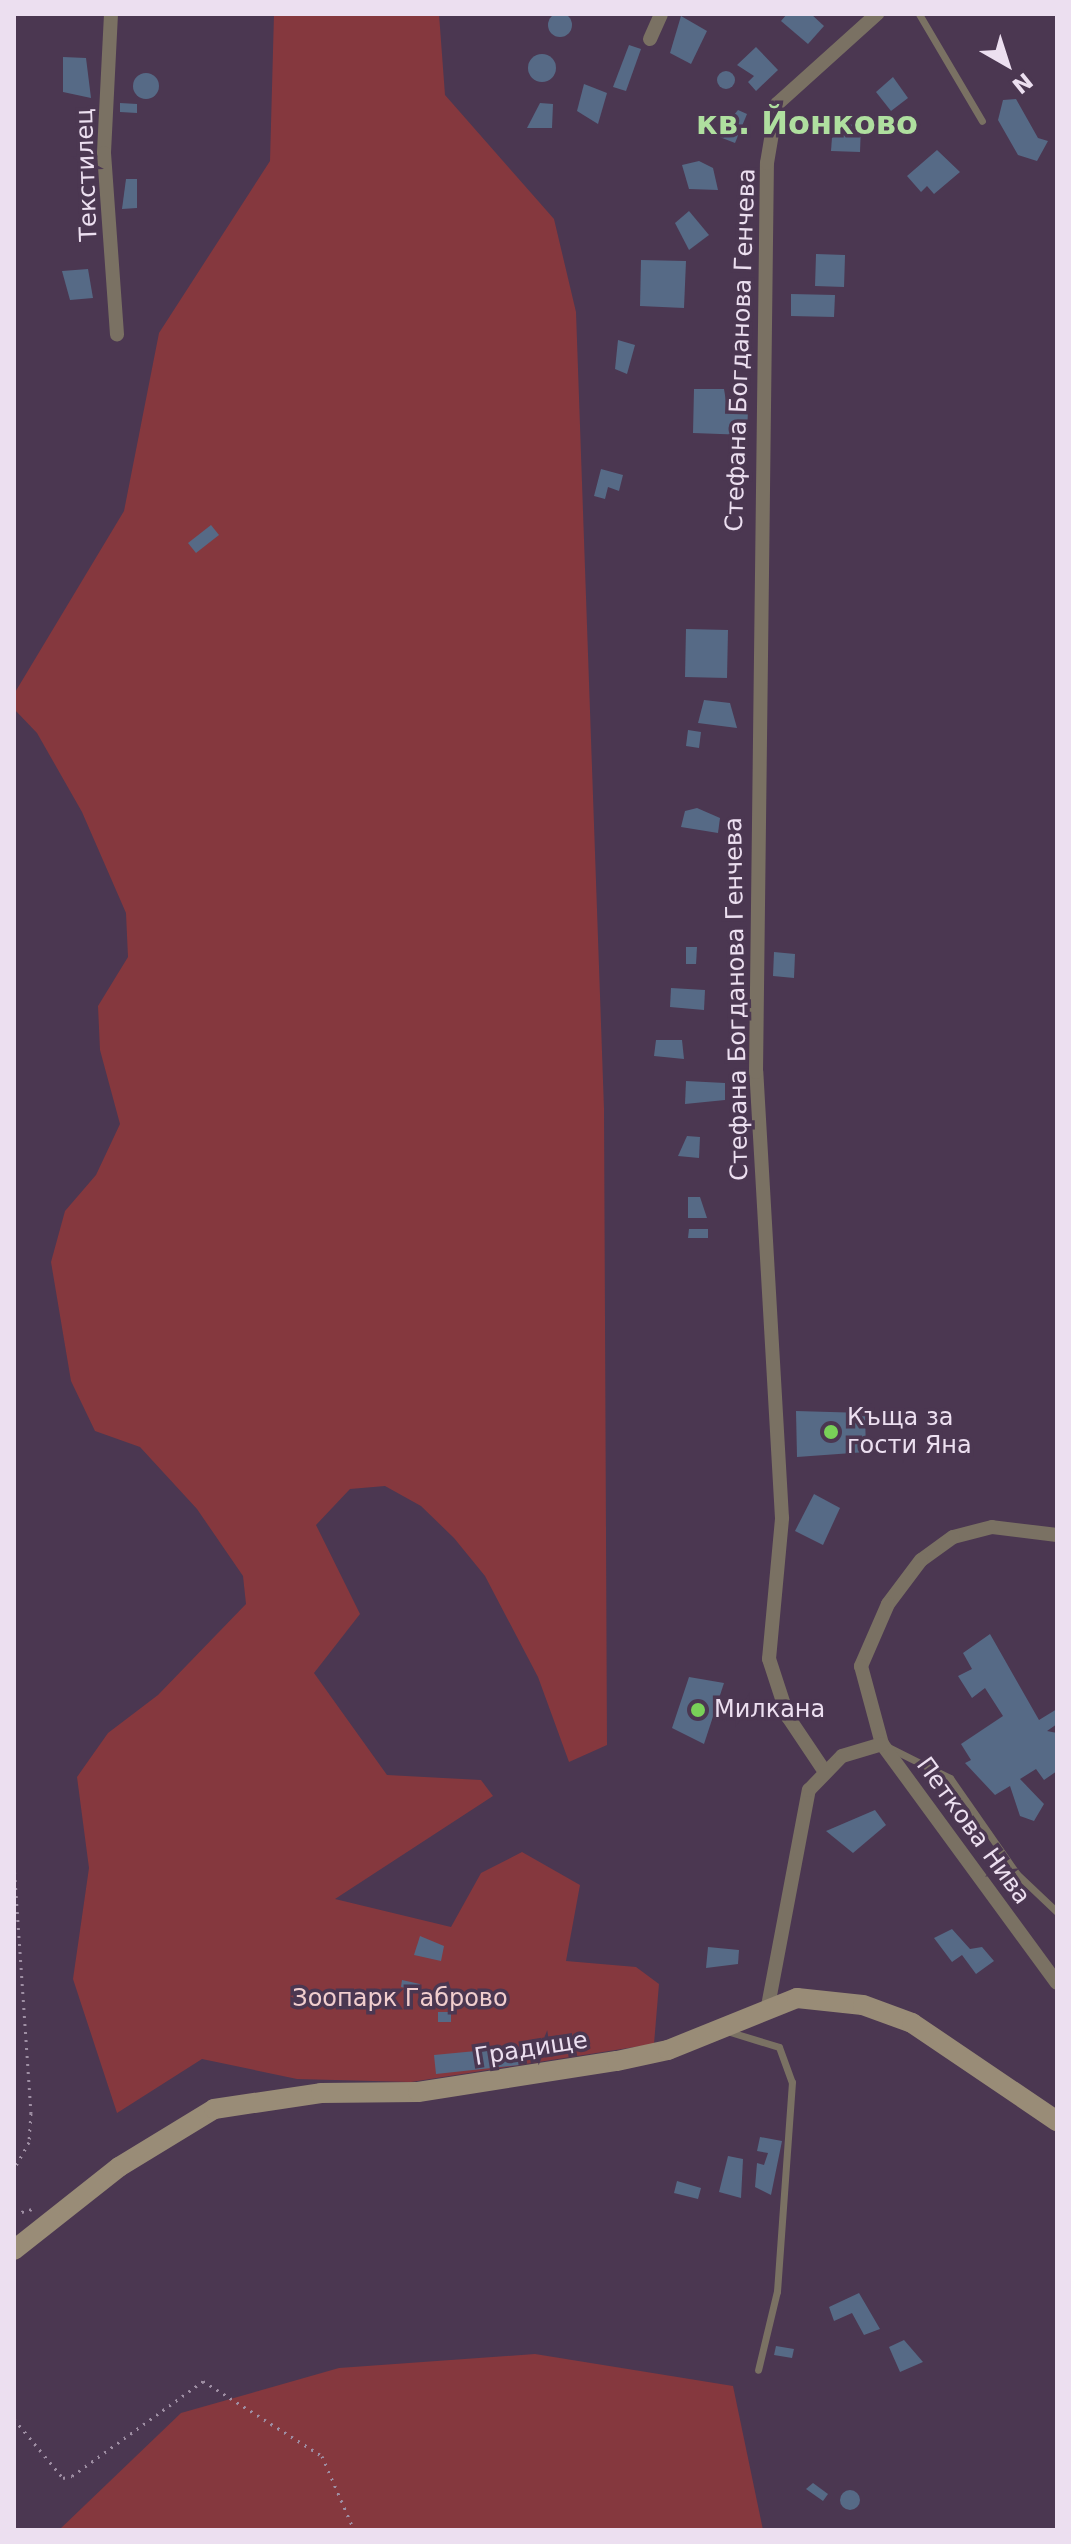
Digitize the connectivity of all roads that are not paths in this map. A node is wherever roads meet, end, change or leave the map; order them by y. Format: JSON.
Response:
{"nodes":[{"id":1,"x":111,"y":14,"type":"edge"},
{"id":2,"x":661,"y":14,"type":"edge"},
{"id":3,"x":877,"y":14,"type":"edge"},
{"id":4,"x":919,"y":14,"type":"edge"},
{"id":5,"x":650,"y":39,"type":"dead end"},
{"id":6,"x":982,"y":121,"type":"dead end"},
{"id":7,"x":117,"y":335,"type":"dead end"},
{"id":8,"x":1057,"y":1535,"type":"edge"},
{"id":9,"x":882,"y":1744,"type":"junction"},
{"id":10,"x":823,"y":1769,"type":"junction"},
{"id":11,"x":1057,"y":1912,"type":"edge"},
{"id":12,"x":1057,"y":1983,"type":"edge"},
{"id":13,"x":768,"y":2006,"type":"junction"},
{"id":14,"x":721,"y":2027,"type":"junction"},
{"id":15,"x":1057,"y":2121,"type":"edge"},
{"id":16,"x":14,"y":2250,"type":"edge"},
{"id":17,"x":758,"y":2370,"type":"dead end"}],
"edges":[{"from":1,"to":7,"type":"street","name":"Текстилец"},
{"from":2,"to":5,"type":"street"},
{"from":3,"to":10,"type":"street","name":"Стефана Богданова Генчева"},
{"from":4,"to":6,"type":"lane"},
{"from":8,"to":9,"type":"street"},
{"from":9,"to":10,"type":"street"},
{"from":9,"to":11,"type":"lane"},
{"from":9,"to":12,"type":"street","name":"Петкова Нива"},
{"from":10,"to":13,"type":"street"},
{"from":13,"to":14,"type":"street","name":"Градище"},
{"from":13,"to":15,"type":"street","name":"Градище"},
{"from":14,"to":16,"type":"street","name":"Градище"},
{"from":14,"to":17,"type":"lane"}]}
